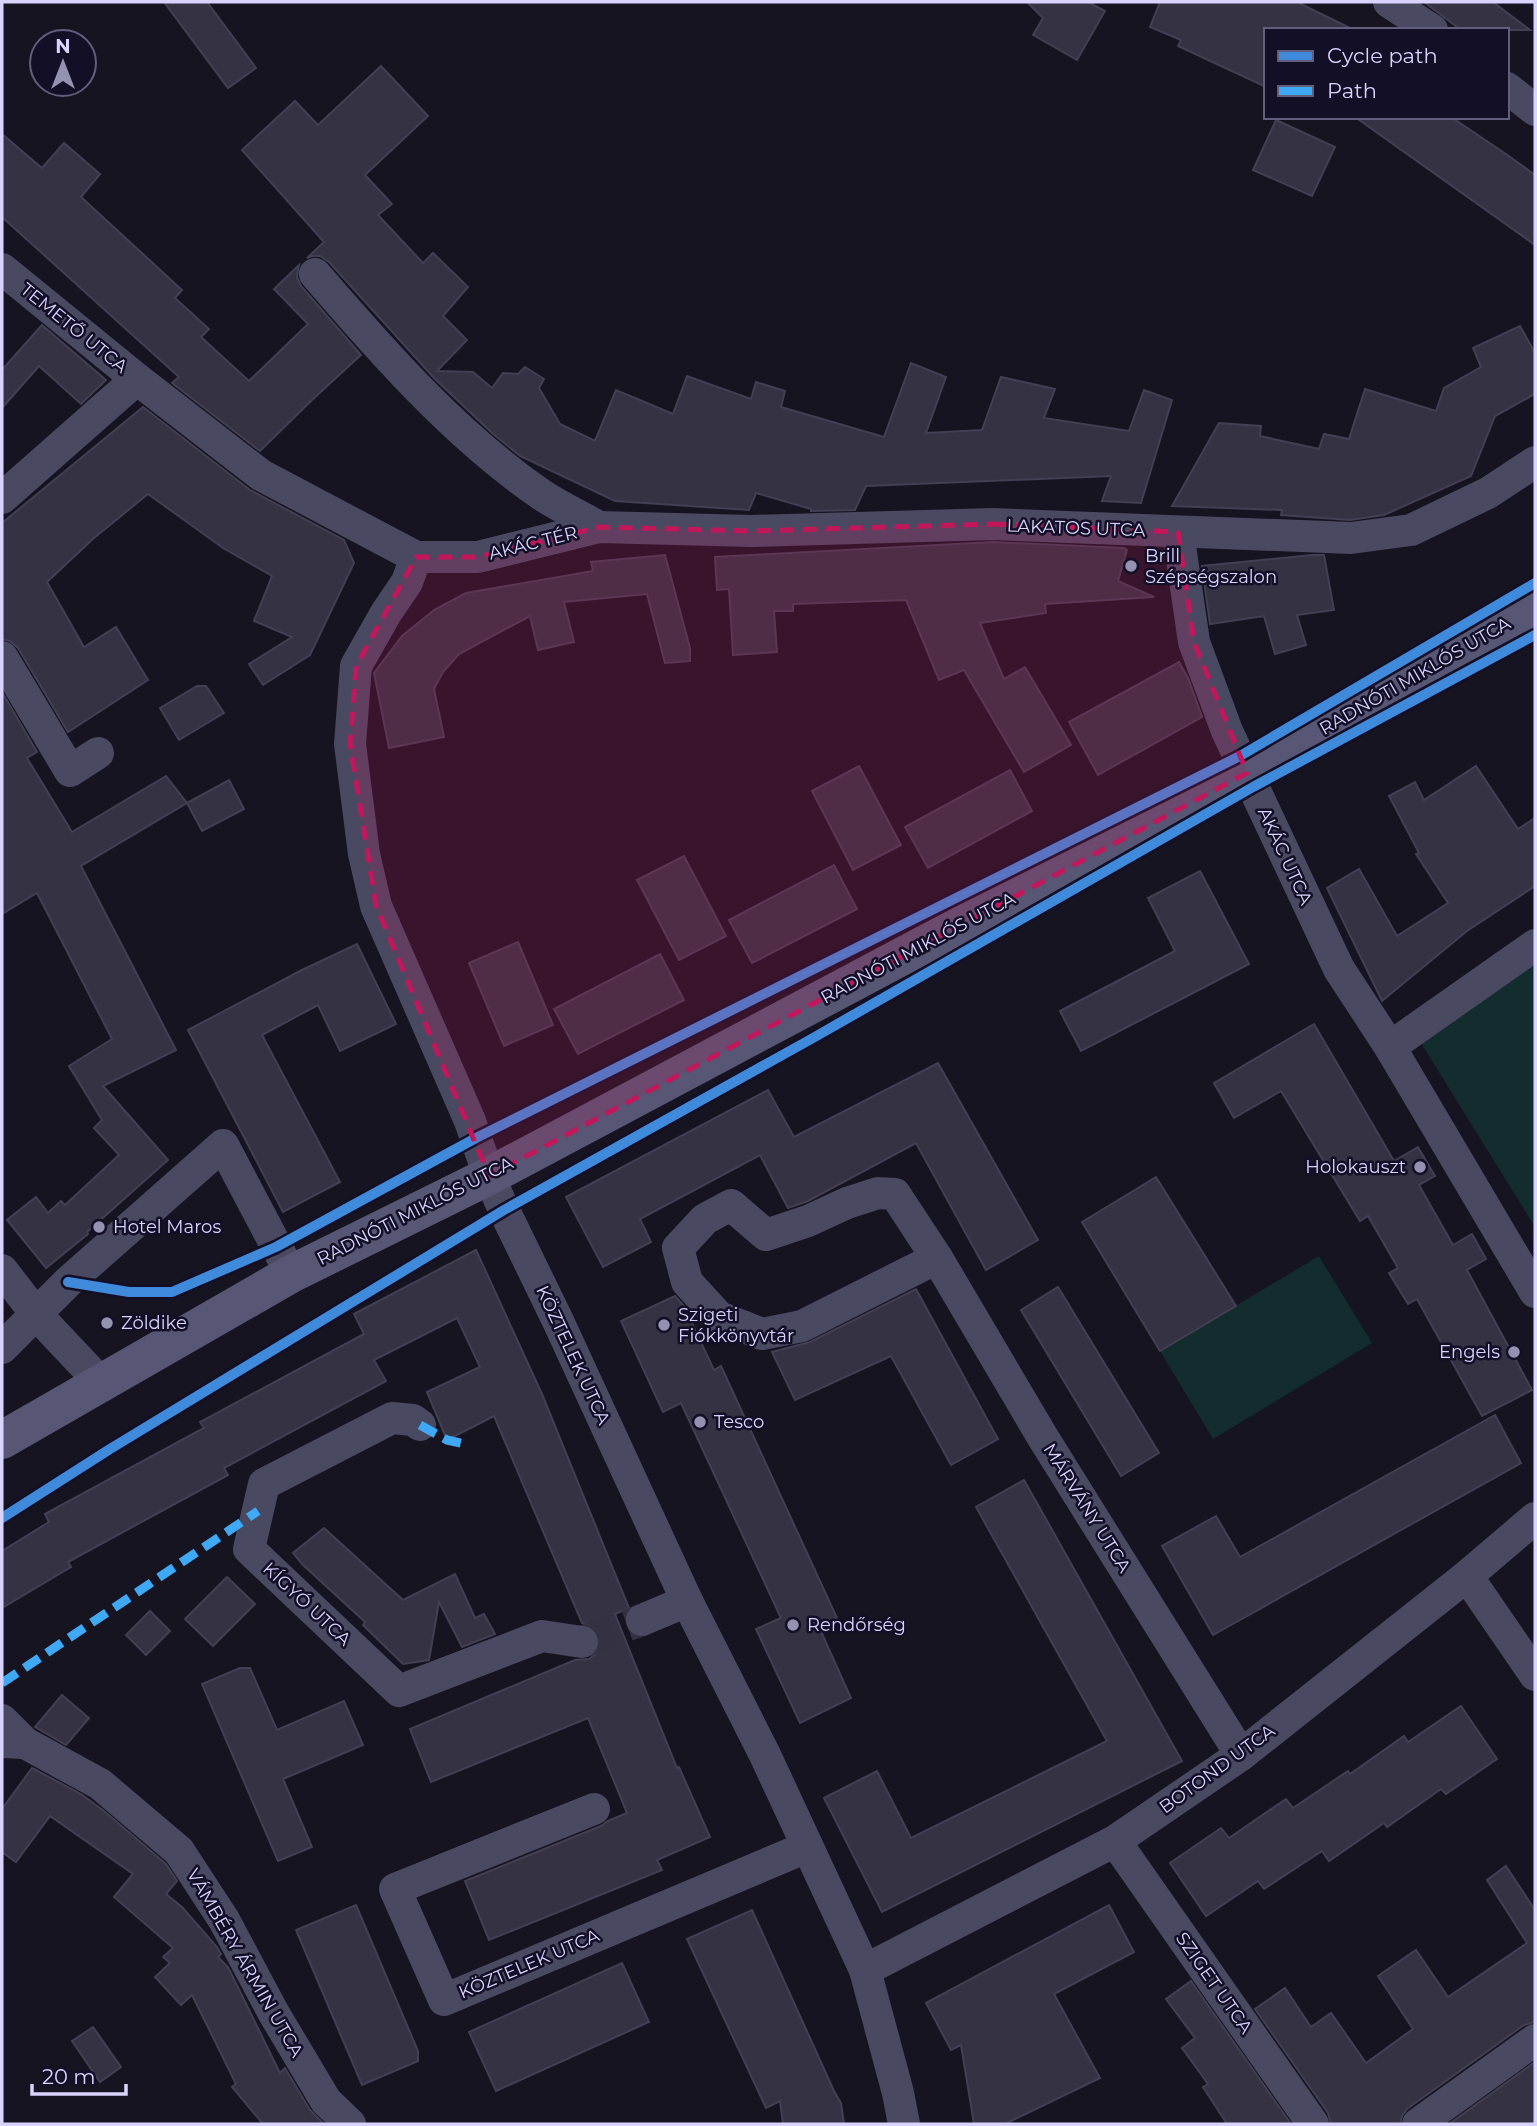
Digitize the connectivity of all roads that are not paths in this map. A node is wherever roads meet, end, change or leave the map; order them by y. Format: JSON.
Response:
{"nodes":[{"id":1,"x":1389,"y":2,"type":"edge"},
{"id":2,"x":1429,"y":28,"type":"edge"},
{"id":3,"x":1509,"y":90,"type":"edge"},
{"id":4,"x":1535,"y":110,"type":"edge"},
{"id":5,"x":2,"y":269,"type":"edge"},
{"id":6,"x":315,"y":274,"type":"dead end"},
{"id":7,"x":137,"y":379,"type":"junction"},
{"id":8,"x":1535,"y":462,"type":"edge"},
{"id":9,"x":2,"y":498,"type":"edge"},
{"id":10,"x":599,"y":527,"type":"junction"},
{"id":11,"x":1178,"y":532,"type":"junction"},
{"id":12,"x":416,"y":557,"type":"junction"},
{"id":13,"x":1535,"y":606,"type":"edge"},
{"id":14,"x":2,"y":657,"type":"edge"},
{"id":15,"x":98,"y":754,"type":"dead end"},
{"id":16,"x":1247,"y":773,"type":"junction"},
{"id":17,"x":1535,"y":945,"type":"edge"},
{"id":18,"x":1390,"y":1047,"type":"junction"},
{"id":19,"x":489,"y":1176,"type":"junction"},
{"id":20,"x":937,"y":1258,"type":"junction"},
{"id":21,"x":2,"y":1270,"type":"edge"},
{"id":22,"x":291,"y":1274,"type":"junction"},
{"id":23,"x":1535,"y":1292,"type":"edge"},
{"id":24,"x":36,"y":1314,"type":"junction"},
{"id":25,"x":2,"y":1348,"type":"edge"},
{"id":26,"x":100,"y":1382,"type":"junction"},
{"id":27,"x":420,"y":1425,"type":"dead end"},
{"id":28,"x":2,"y":1440,"type":"edge"},
{"id":29,"x":1535,"y":1518,"type":"edge"},
{"id":30,"x":1467,"y":1576,"type":"junction"},
{"id":31,"x":687,"y":1601,"type":"junction"},
{"id":32,"x":642,"y":1620,"type":"tunnel mouth"},
{"id":33,"x":582,"y":1642,"type":"tunnel mouth"},
{"id":34,"x":1535,"y":1675,"type":"edge"},
{"id":35,"x":2,"y":1720,"type":"edge"},
{"id":36,"x":14,"y":1743,"type":"edge"},
{"id":37,"x":1241,"y":1755,"type":"junction"},
{"id":38,"x":594,"y":1809,"type":"dead end"},
{"id":39,"x":1115,"y":1841,"type":"junction"},
{"id":40,"x":807,"y":1847,"type":"junction"},
{"id":41,"x":865,"y":1970,"type":"junction"},
{"id":42,"x":1535,"y":2040,"type":"edge"},
{"id":43,"x":350,"y":2124,"type":"edge"},
{"id":44,"x":904,"y":2124,"type":"edge"},
{"id":45,"x":1313,"y":2124,"type":"edge"},
{"id":46,"x":1418,"y":2124,"type":"edge"}],
"edges":[{"from":1,"to":2,"type":"street"},
{"from":3,"to":4,"type":"street"},
{"from":5,"to":7,"type":"street","name":"TEMETŐ UTCA"},
{"from":6,"to":10,"type":"street","name":"AKÁC TÉR"},
{"from":7,"to":9,"type":"street","name":"TEMETŐ UTCA"},
{"from":7,"to":12,"type":"street","name":"AKÁC TÉR"},
{"from":8,"to":11,"type":"street","name":"LAKATOS UTCA"},
{"from":10,"to":11,"type":"street","name":"LAKATOS UTCA"},
{"from":10,"to":12,"type":"street","name":"AKÁC TÉR"},
{"from":11,"to":16,"type":"street","name":"AKÁC UTCA"},
{"from":12,"to":19,"type":"street","name":"KÖZTELEK UTCA"},
{"from":13,"to":16,"type":"street","name":"RADNÓTI MIKLÓS UTCA"},
{"from":14,"to":15,"type":"street"},
{"from":16,"to":18,"type":"street","name":"AKÁC UTCA"},
{"from":16,"to":19,"type":"street","name":"RADNÓTI MIKLÓS UTCA"},
{"from":17,"to":18,"type":"street"},
{"from":18,"to":23,"type":"street","name":"AKÁC UTCA"},
{"from":19,"to":22,"type":"street","name":"RADNÓTI MIKLÓS UTCA"},
{"from":19,"to":31,"type":"street","name":"KÖZTELEK UTCA"},
{"from":20,"to":20,"type":"street","name":"MÁRVÁNY UTCA"},
{"from":20,"to":37,"type":"street","name":"MÁRVÁNY UTCA"},
{"from":21,"to":24,"type":"street"},
{"from":22,"to":24,"type":"street"},
{"from":22,"to":26,"type":"street","name":"RADNÓTI MIKLÓS UTCA"},
{"from":24,"to":25,"type":"street"},
{"from":24,"to":26,"type":"street"},
{"from":26,"to":28,"type":"street","name":"RADNÓTI MIKLÓS UTCA"},
{"from":27,"to":33,"type":"street","name":"KÍGYÓ UTCA"},
{"from":29,"to":30,"type":"street","name":"BOTOND UTCA"},
{"from":30,"to":34,"type":"street"},
{"from":30,"to":37,"type":"street","name":"BOTOND UTCA"},
{"from":31,"to":32,"type":"street"},
{"from":31,"to":40,"type":"street","name":"KÖZTELEK UTCA"},
{"from":35,"to":36,"type":"street","name":"VÁMBÉRY ÁRMIN UTCA"},
{"from":36,"to":43,"type":"street","name":"VÁMBÉRY ÁRMIN UTCA"},
{"from":37,"to":39,"type":"street","name":"BOTOND UTCA"},
{"from":38,"to":40,"type":"street","name":"KÖZTELEK UTCA"},
{"from":39,"to":41,"type":"street","name":"BOTOND UTCA"},
{"from":39,"to":45,"type":"street","name":"SZIGET UTCA"},
{"from":40,"to":41,"type":"street","name":"KÖZTELEK UTCA"},
{"from":41,"to":44,"type":"street","name":"KÖZTELEK UTCA"},
{"from":42,"to":46,"type":"street"}]}
